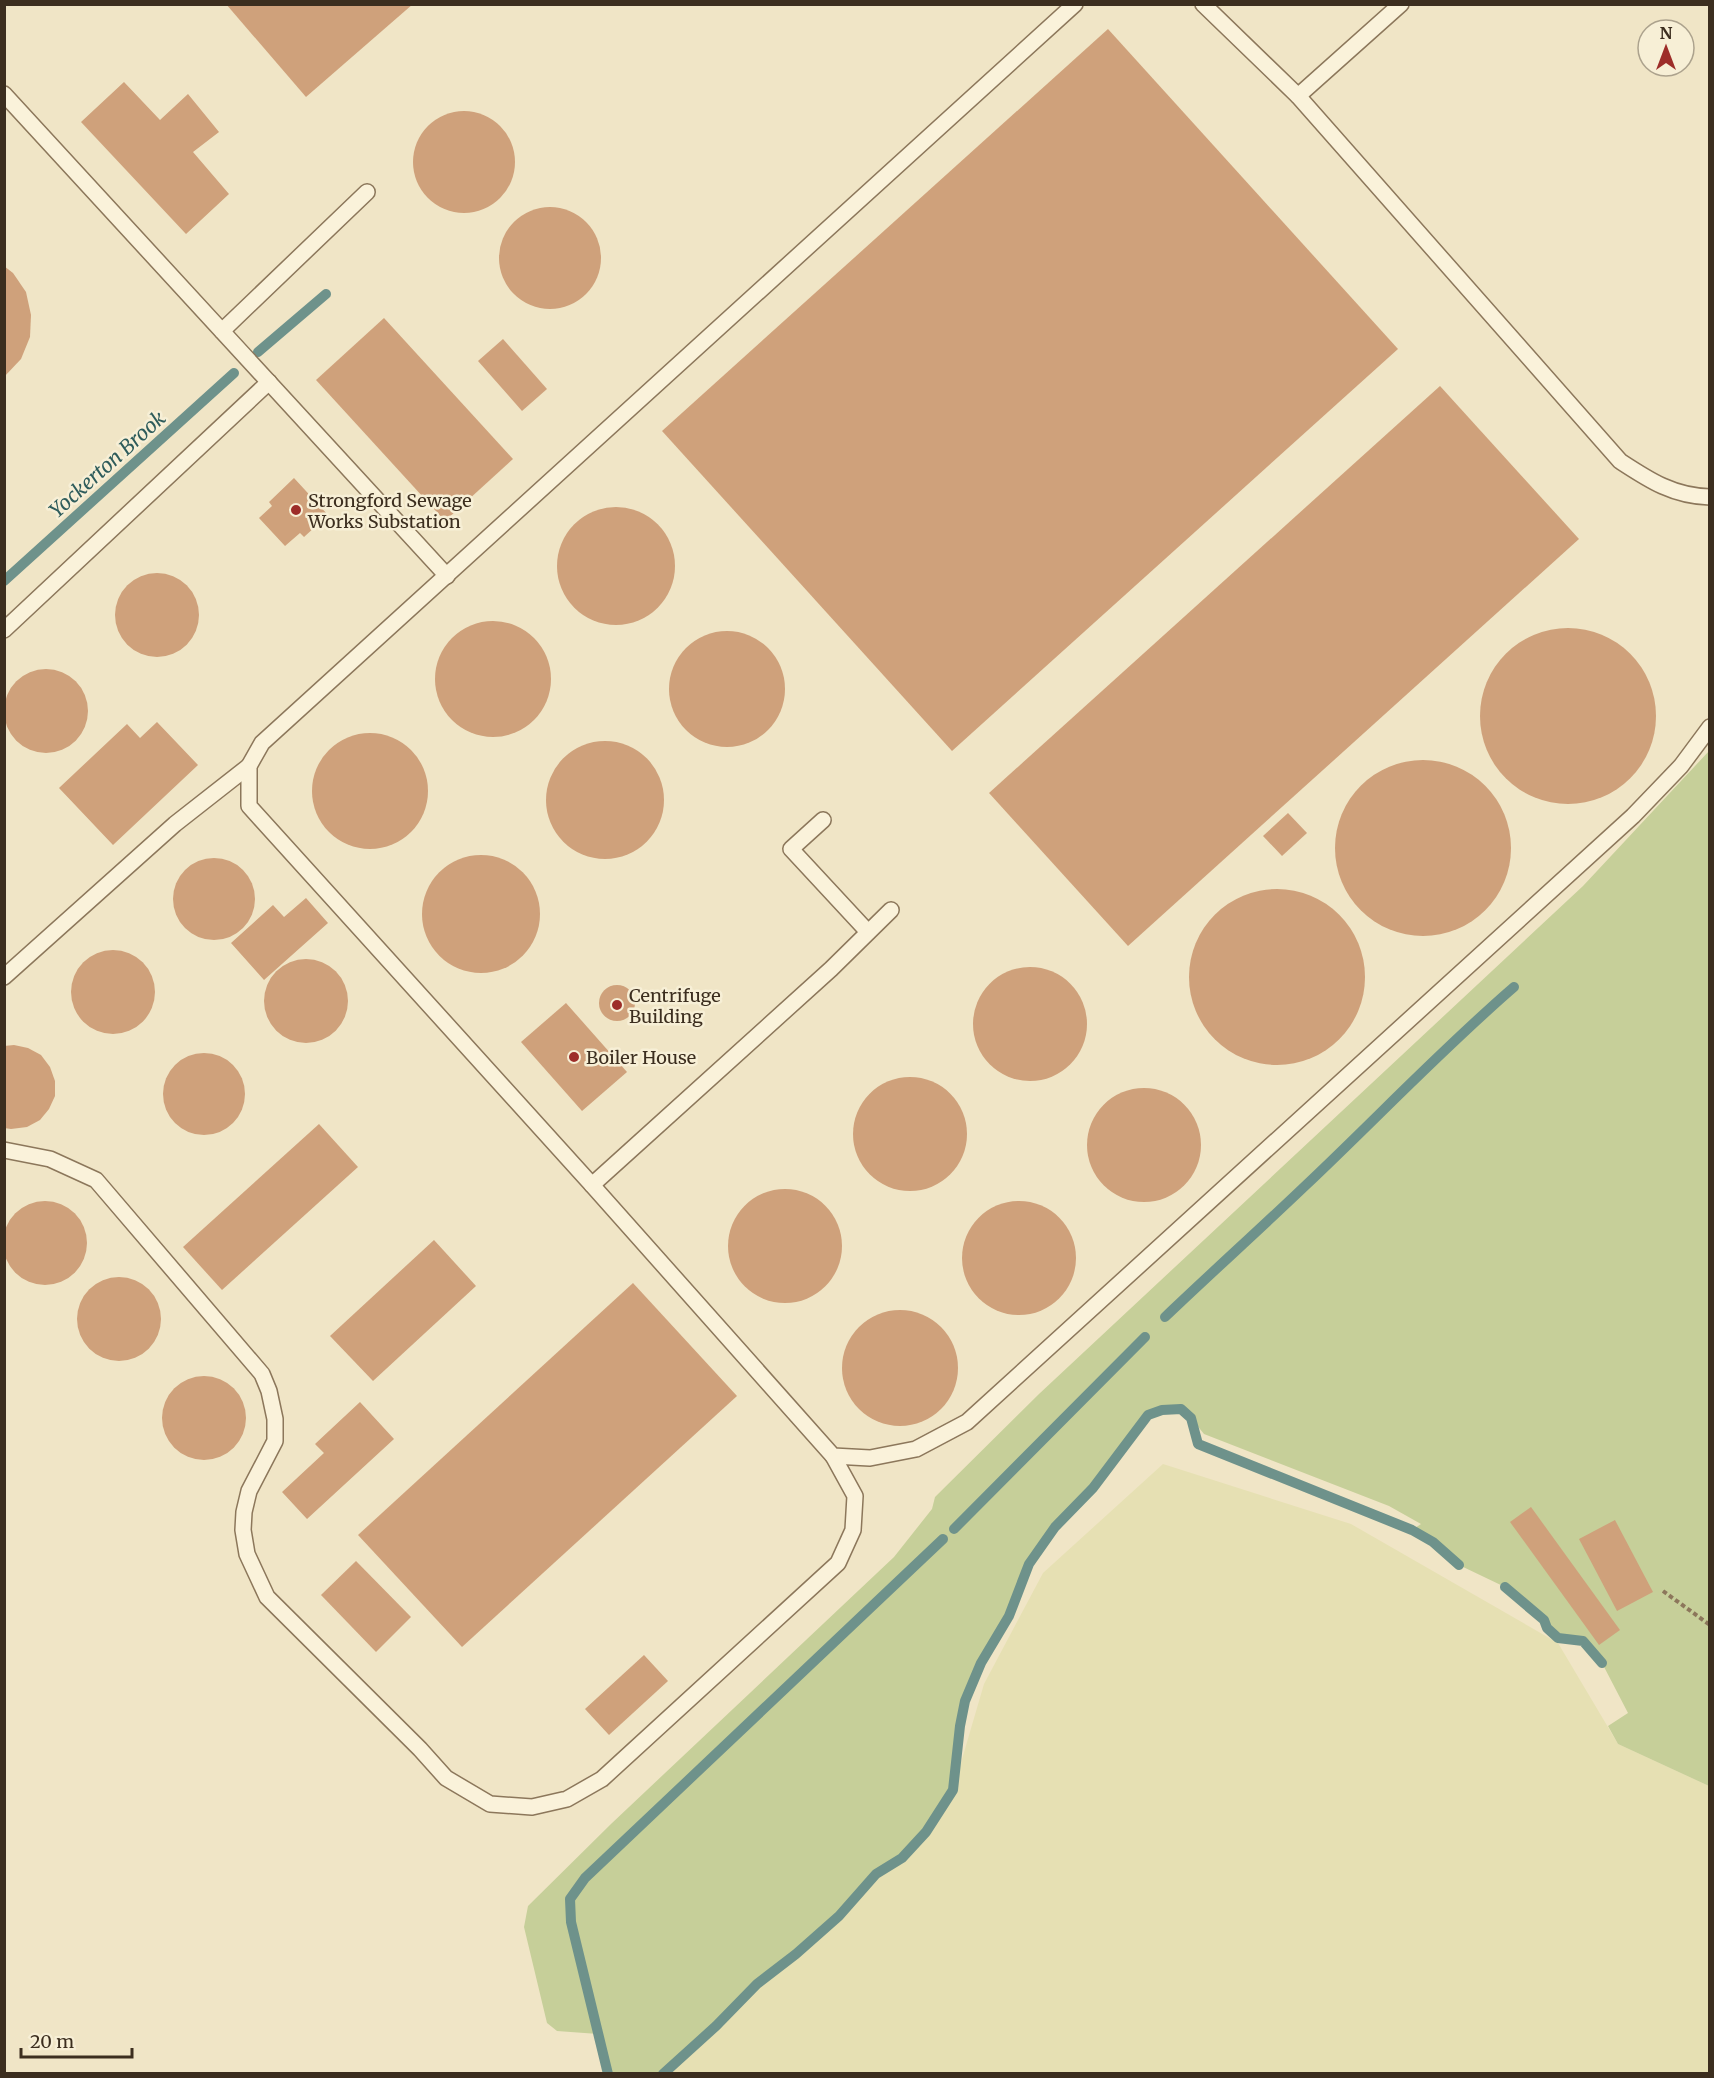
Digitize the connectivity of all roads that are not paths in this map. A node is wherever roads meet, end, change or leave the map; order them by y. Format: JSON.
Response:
{"nodes":[{"id":1,"x":1075,"y":4,"type":"edge"},
{"id":2,"x":1203,"y":4,"type":"edge"},
{"id":3,"x":1401,"y":4,"type":"edge"},
{"id":4,"x":4,"y":94,"type":"edge"},
{"id":5,"x":1298,"y":96,"type":"junction"},
{"id":6,"x":367,"y":192,"type":"dead end"},
{"id":7,"x":222,"y":331,"type":"junction"},
{"id":8,"x":269,"y":382,"type":"junction"},
{"id":9,"x":1710,"y":497,"type":"edge"},
{"id":10,"x":447,"y":576,"type":"junction"},
{"id":11,"x":4,"y":630,"type":"edge"},
{"id":12,"x":1710,"y":727,"type":"edge"},
{"id":13,"x":249,"y":766,"type":"junction"},
{"id":14,"x":823,"y":820,"type":"dead end"},
{"id":15,"x":891,"y":909,"type":"dead end"},
{"id":16,"x":868,"y":932,"type":"junction"},
{"id":17,"x":4,"y":977,"type":"edge"},
{"id":18,"x":4,"y":1150,"type":"edge"},
{"id":19,"x":592,"y":1185,"type":"junction"},
{"id":20,"x":834,"y":1456,"type":"junction"}],
"edges":[{"from":1,"to":10,"type":"lane"},
{"from":2,"to":5,"type":"lane"},
{"from":3,"to":5,"type":"lane"},
{"from":4,"to":7,"type":"lane"},
{"from":5,"to":9,"type":"lane"},
{"from":6,"to":7,"type":"lane"},
{"from":7,"to":8,"type":"lane"},
{"from":8,"to":10,"type":"lane"},
{"from":8,"to":11,"type":"lane"},
{"from":10,"to":13,"type":"lane"},
{"from":12,"to":20,"type":"lane"},
{"from":13,"to":17,"type":"lane"},
{"from":13,"to":19,"type":"lane"},
{"from":14,"to":16,"type":"lane"},
{"from":15,"to":16,"type":"lane"},
{"from":16,"to":19,"type":"lane"},
{"from":18,"to":20,"type":"lane"},
{"from":19,"to":20,"type":"lane"}]}
